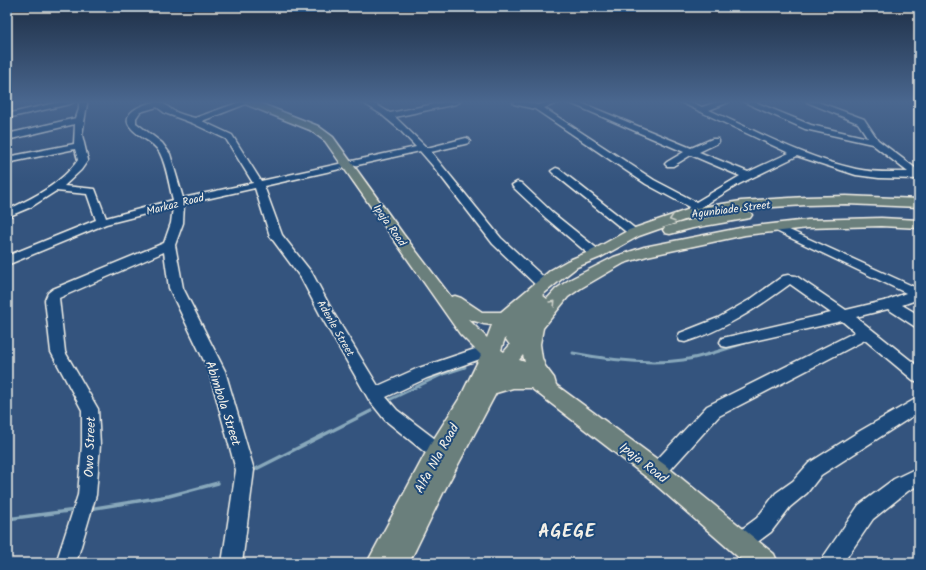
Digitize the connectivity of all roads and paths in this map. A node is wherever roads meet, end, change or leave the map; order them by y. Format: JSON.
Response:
{"nodes":[{"id":1,"x":43,"y":129,"type":"edge"},
{"id":2,"x":79,"y":129,"type":"edge"},
{"id":3,"x":138,"y":129,"type":"edge"},
{"id":4,"x":212,"y":129,"type":"edge"},
{"id":5,"x":318,"y":129,"type":"edge"},
{"id":6,"x":403,"y":129,"type":"edge"},
{"id":7,"x":570,"y":129,"type":"edge"},
{"id":8,"x":638,"y":129,"type":"edge"},
{"id":9,"x":743,"y":129,"type":"edge"},
{"id":10,"x":811,"y":129,"type":"edge"},
{"id":11,"x":867,"y":129,"type":"edge"},
{"id":12,"x":7,"y":137,"type":"edge"},
{"id":13,"x":466,"y":141,"type":"dead end"},
{"id":14,"x":715,"y":141,"type":"dead end"},
{"id":15,"x":875,"y":142,"type":"junction"},
{"id":16,"x":78,"y":146,"type":"junction"},
{"id":17,"x":423,"y":149,"type":"junction"},
{"id":18,"x":690,"y":152,"type":"junction"},
{"id":19,"x":796,"y":153,"type":"junction"},
{"id":20,"x":7,"y":160,"type":"edge"},
{"id":21,"x":352,"y":164,"type":"junction"},
{"id":22,"x":670,"y":164,"type":"dead end"},
{"id":23,"x":556,"y":171,"type":"dead end"},
{"id":24,"x":747,"y":175,"type":"junction"},
{"id":25,"x":918,"y":175,"type":"edge"},
{"id":26,"x":259,"y":185,"type":"junction"},
{"id":27,"x":517,"y":185,"type":"dead end"},
{"id":28,"x":56,"y":188,"type":"junction"},
{"id":29,"x":179,"y":202,"type":"junction"},
{"id":30,"x":919,"y":203,"type":"edge"},
{"id":31,"x":693,"y":210,"type":"junction"},
{"id":32,"x":919,"y":211,"type":"edge"},
{"id":33,"x":7,"y":214,"type":"edge"},
{"id":34,"x":919,"y":217,"type":"edge"},
{"id":35,"x":102,"y":222,"type":"junction"},
{"id":36,"x":919,"y":224,"type":"edge"},
{"id":37,"x":776,"y":226,"type":"junction"},
{"id":38,"x":634,"y":232,"type":"junction"},
{"id":39,"x":169,"y":245,"type":"junction"},
{"id":40,"x":601,"y":251,"type":"junction"},
{"id":41,"x":620,"y":260,"type":"junction"},
{"id":42,"x":7,"y":261,"type":"edge"},
{"id":43,"x":544,"y":285,"type":"junction"},
{"id":44,"x":919,"y":294,"type":"edge"},
{"id":45,"x":455,"y":302,"type":"junction"},
{"id":46,"x":890,"y":304,"type":"junction"},
{"id":47,"x":844,"y":315,"type":"junction"},
{"id":48,"x":506,"y":317,"type":"junction"},
{"id":49,"x":919,"y":322,"type":"edge"},
{"id":50,"x":534,"y":325,"type":"junction"},
{"id":51,"x":865,"y":333,"type":"junction"},
{"id":52,"x":684,"y":337,"type":"dead end"},
{"id":53,"x":727,"y":342,"type":"dead end"},
{"id":54,"x":502,"y":354,"type":"junction"},
{"id":55,"x":919,"y":376,"type":"edge"},
{"id":56,"x":536,"y":380,"type":"junction"},
{"id":57,"x":489,"y":387,"type":"junction"},
{"id":58,"x":375,"y":395,"type":"junction"},
{"id":59,"x":557,"y":396,"type":"junction"},
{"id":60,"x":919,"y":404,"type":"edge"},
{"id":61,"x":445,"y":454,"type":"junction"},
{"id":62,"x":657,"y":472,"type":"junction"},
{"id":63,"x":919,"y":476,"type":"edge"},
{"id":64,"x":741,"y":542,"type":"junction"},
{"id":65,"x":66,"y":563,"type":"edge"},
{"id":66,"x":232,"y":563,"type":"edge"},
{"id":67,"x":380,"y":563,"type":"edge"},
{"id":68,"x":396,"y":563,"type":"edge"},
{"id":69,"x":765,"y":563,"type":"edge"},
{"id":70,"x":831,"y":563,"type":"edge"}],
"edges":[{"from":1,"to":12,"type":"street"},
{"from":2,"to":16,"type":"street"},
{"from":3,"to":29,"type":"street"},
{"from":4,"to":26,"type":"street","name":"Adenle Street"},
{"from":5,"to":21,"type":"main road","name":"Ipaja Road"},
{"from":6,"to":17,"type":"street"},
{"from":7,"to":31,"type":"street"},
{"from":8,"to":18,"type":"street"},
{"from":9,"to":19,"type":"street"},
{"from":10,"to":15,"type":"street"},
{"from":11,"to":15,"type":"street"},
{"from":13,"to":17,"type":"street","name":"Markaz Road"},
{"from":14,"to":18,"type":"street"},
{"from":15,"to":25,"type":"street"},
{"from":16,"to":20,"type":"street"},
{"from":16,"to":28,"type":"street"},
{"from":17,"to":21,"type":"street","name":"Markaz Road"},
{"from":17,"to":43,"type":"street"},
{"from":18,"to":22,"type":"street"},
{"from":18,"to":24,"type":"street"},
{"from":19,"to":24,"type":"street"},
{"from":19,"to":25,"type":"street"},
{"from":21,"to":26,"type":"street","name":"Markaz Road"},
{"from":21,"to":45,"type":"main road","name":"Ipaja Road"},
{"from":21,"to":54,"type":"main road","name":"Ipaja Road"},
{"from":23,"to":38,"type":"street"},
{"from":24,"to":31,"type":"street"},
{"from":26,"to":29,"type":"street","name":"Markaz Road"},
{"from":26,"to":58,"type":"street","name":"Adenle Street"},
{"from":27,"to":40,"type":"street"},
{"from":28,"to":33,"type":"street"},
{"from":28,"to":35,"type":"street"},
{"from":29,"to":35,"type":"street","name":"Markaz Road"},
{"from":29,"to":39,"type":"street","name":"Abimbola Street"},
{"from":30,"to":31,"type":"main road","name":"Agunbiade Street"},
{"from":31,"to":38,"type":"main road","name":"Agunbiade Street","one_way":true},
{"from":32,"to":40,"type":"main road"},
{"from":34,"to":41,"type":"main road"},
{"from":35,"to":42,"type":"street","name":"Markaz Road"},
{"from":36,"to":37,"type":"main road","name":"Agunbiade Street"},
{"from":37,"to":41,"type":"main road","name":"Agunbiade Street"},
{"from":37,"to":44,"type":"street"},
{"from":38,"to":40,"type":"main road","name":"Agunbiade Street"},
{"from":39,"to":65,"type":"street","name":"Owo Street"},
{"from":39,"to":66,"type":"street","name":"Abimbola Street"},
{"from":40,"to":43,"type":"main road","name":"Agunbiade Street"},
{"from":40,"to":54,"type":"main road"},
{"from":50,"to":41,"type":"main road","name":"Agunbiade Street","one_way":true},
{"from":43,"to":48,"type":"main road","name":"Agunbiade Street"},
{"from":44,"to":46,"type":"street"},
{"from":45,"to":48,"type":"main road"},
{"from":45,"to":54,"type":"main road","name":"Ipaja Road"},
{"from":46,"to":47,"type":"street"},
{"from":46,"to":49,"type":"street"},
{"from":47,"to":51,"type":"street"},
{"from":47,"to":52,"type":"street"},
{"from":47,"to":53,"type":"street"},
{"from":48,"to":54,"type":"main road","name":"Agunbiade Street"},
{"from":50,"to":54,"type":"main road","name":"Agunbiade Street"},
{"from":50,"to":59,"type":"main road"},
{"from":51,"to":55,"type":"street"},
{"from":51,"to":62,"type":"street"},
{"from":54,"to":56,"type":"main road","name":"Ipaja Road"},
{"from":54,"to":57,"type":"main road","name":"Alfa Nla Road"},
{"from":54,"to":58,"type":"street"},
{"from":54,"to":61,"type":"main road","name":"Alfa Nla Road"},
{"from":56,"to":57,"type":"main road"},
{"from":56,"to":59,"type":"main road","name":"Ipaja Road"},
{"from":57,"to":61,"type":"main road","name":"Alfa Nla Road"},
{"from":58,"to":61,"type":"street","name":"Adenle Street"},
{"from":59,"to":62,"type":"main road","name":"Ipaja Road"},
{"from":60,"to":64,"type":"street"},
{"from":61,"to":67,"type":"main road","name":"Alfa Nla Road"},
{"from":61,"to":68,"type":"main road","name":"Alfa Nla Road"},
{"from":62,"to":64,"type":"main road","name":"Ipaja Road"},
{"from":63,"to":70,"type":"street"},
{"from":64,"to":69,"type":"main road","name":"Ipaja Road"}]}
